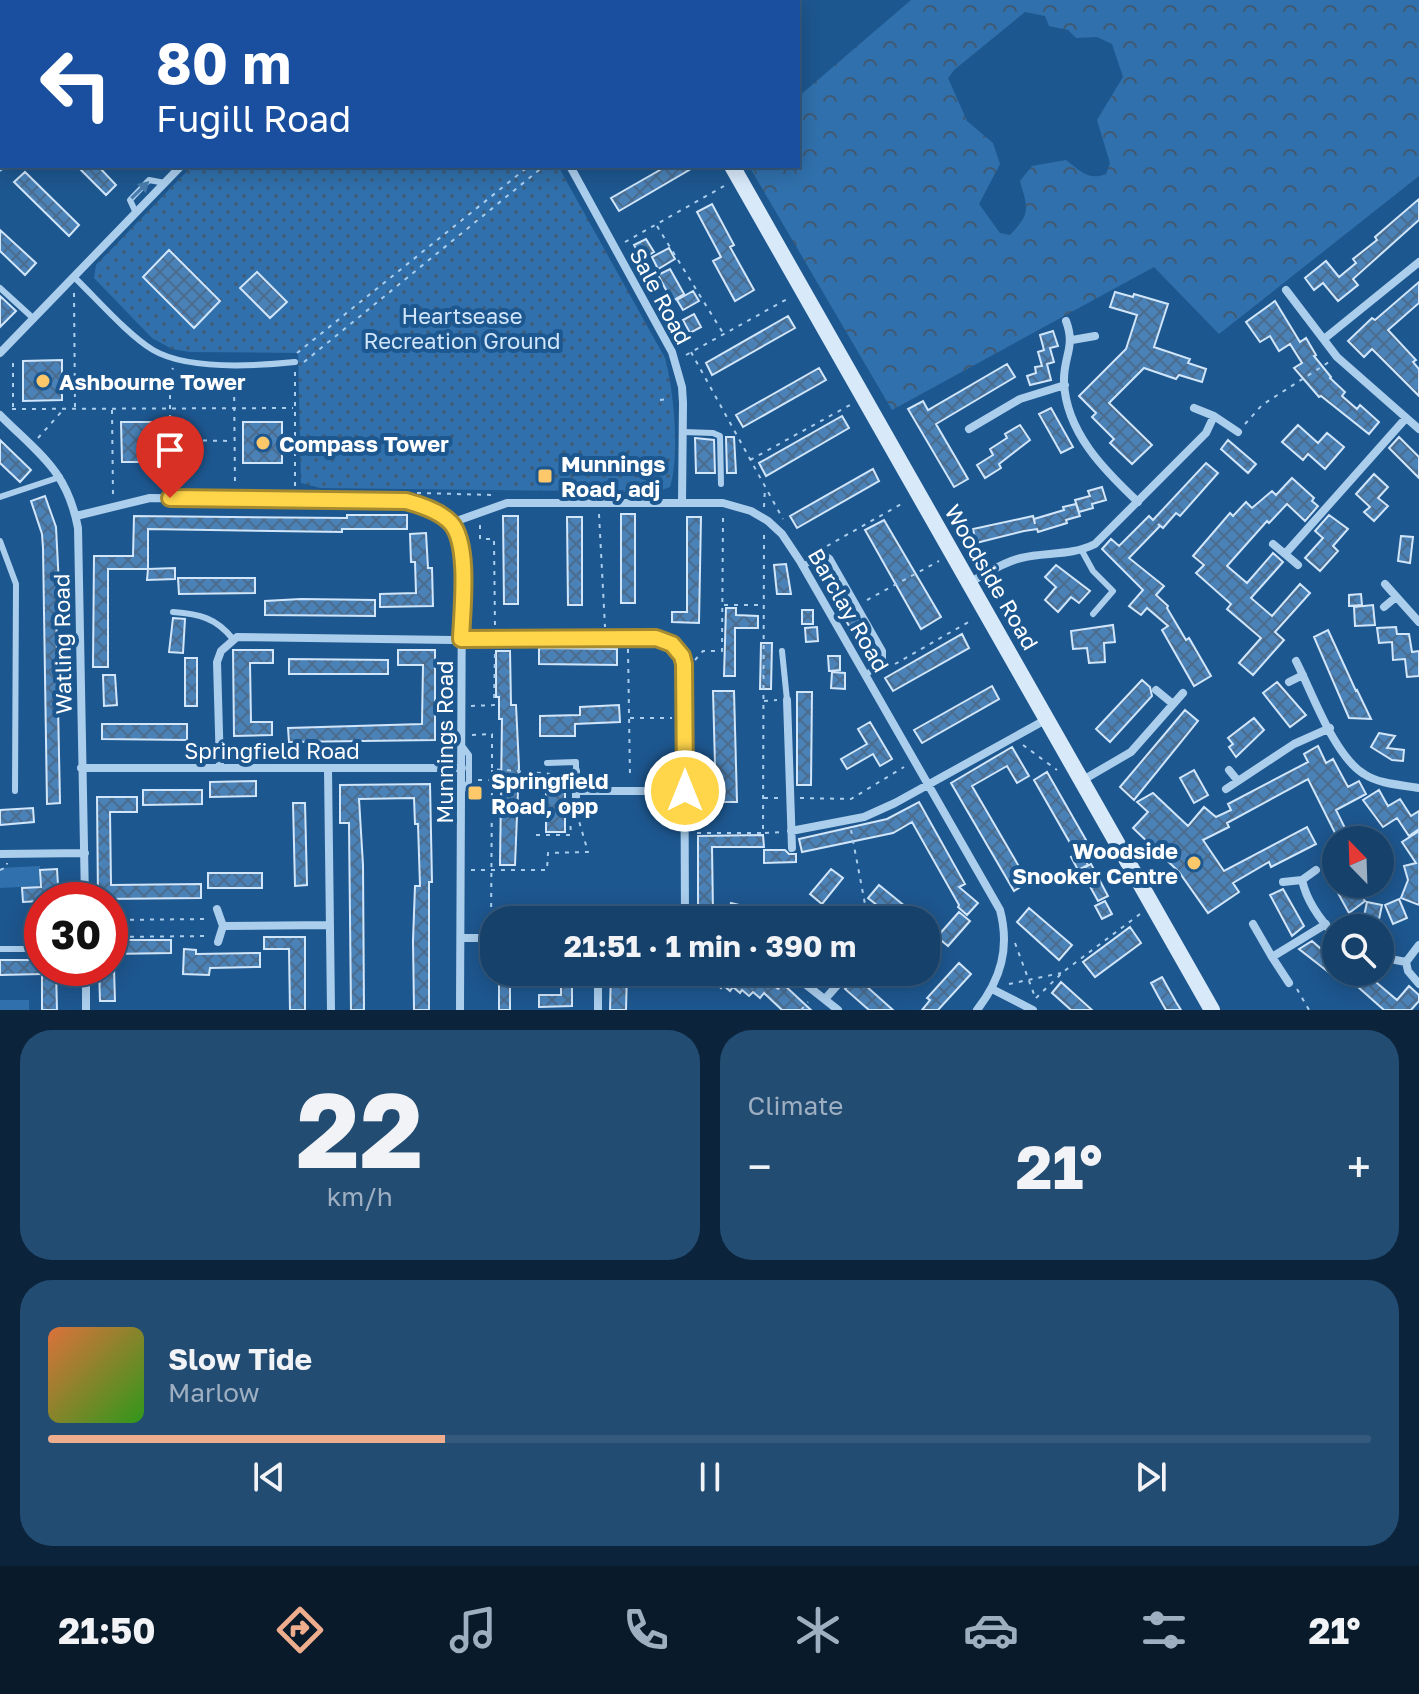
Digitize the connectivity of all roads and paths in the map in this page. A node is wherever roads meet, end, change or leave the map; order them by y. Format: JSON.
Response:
{"nodes":[{"id":1,"x":179,"y":168,"type":"edge"},
{"id":2,"x":527,"y":168,"type":"edge"},
{"id":3,"x":541,"y":168,"type":"edge"},
{"id":4,"x":571,"y":168,"type":"edge"},
{"id":5,"x":733,"y":168,"type":"edge"},
{"id":6,"x":727,"y":185,"type":"dead end"},
{"id":7,"x":657,"y":225,"type":"junction"},
{"id":8,"x":616,"y":248,"type":"junction"},
{"id":9,"x":1419,"y":262,"type":"edge"},
{"id":10,"x":74,"y":277,"type":"junction"},
{"id":11,"x":0,"y":288,"type":"edge"},
{"id":12,"x":1286,"y":290,"type":"dead end"},
{"id":13,"x":790,"y":298,"type":"dead end"},
{"id":14,"x":34,"y":319,"type":"junction"},
{"id":15,"x":1066,"y":321,"type":"dead end"},
{"id":16,"x":723,"y":334,"type":"junction"},
{"id":17,"x":1095,"y":336,"type":"dead end"},
{"id":18,"x":1324,"y":339,"type":"junction"},
{"id":19,"x":1072,"y":340,"type":"junction"},
{"id":20,"x":3,"y":350,"type":"edge"},
{"id":21,"x":691,"y":352,"type":"junction"},
{"id":22,"x":1337,"y":357,"type":"junction"},
{"id":23,"x":176,"y":359,"type":"junction"},
{"id":24,"x":675,"y":361,"type":"junction"},
{"id":25,"x":234,"y":364,"type":"junction"},
{"id":26,"x":295,"y":365,"type":"junction"},
{"id":27,"x":1065,"y":385,"type":"junction"},
{"id":28,"x":851,"y":404,"type":"dead end"},
{"id":29,"x":75,"y":408,"type":"junction"},
{"id":30,"x":294,"y":408,"type":"junction"},
{"id":31,"x":1194,"y":408,"type":"dead end"},
{"id":32,"x":64,"y":409,"type":"junction"},
{"id":33,"x":112,"y":409,"type":"junction"},
{"id":34,"x":170,"y":409,"type":"junction"},
{"id":35,"x":234,"y":409,"type":"junction"},
{"id":36,"x":0,"y":415,"type":"edge"},
{"id":37,"x":1214,"y":416,"type":"junction"},
{"id":38,"x":1406,"y":418,"type":"junction"},
{"id":39,"x":969,"y":429,"type":"dead end"},
{"id":40,"x":1419,"y":429,"type":"edge"},
{"id":41,"x":683,"y":432,"type":"junction"},
{"id":42,"x":1238,"y":432,"type":"joint"},
{"id":43,"x":172,"y":440,"type":"junction"},
{"id":44,"x":233,"y":441,"type":"junction"},
{"id":45,"x":32,"y":445,"type":"junction"},
{"id":46,"x":749,"y":461,"type":"junction"},
{"id":47,"x":60,"y":477,"type":"junction"},
{"id":48,"x":721,"y":484,"type":"dead end"},
{"id":49,"x":765,"y":488,"type":"junction"},
{"id":50,"x":0,"y":497,"type":"edge"},
{"id":51,"x":170,"y":498,"type":"junction"},
{"id":52,"x":236,"y":498,"type":"junction"},
{"id":53,"x":296,"y":499,"type":"junction"},
{"id":54,"x":406,"y":501,"type":"junction"},
{"id":55,"x":604,"y":502,"type":"junction"},
{"id":56,"x":906,"y":502,"type":"dead end"},
{"id":57,"x":1138,"y":502,"type":"junction"},
{"id":58,"x":682,"y":503,"type":"junction"},
{"id":59,"x":723,"y":503,"type":"junction"},
{"id":60,"x":498,"y":505,"type":"junction"},
{"id":61,"x":114,"y":506,"type":"junction"},
{"id":62,"x":480,"y":512,"type":"junction"},
{"id":63,"x":76,"y":516,"type":"junction"},
{"id":64,"x":764,"y":518,"type":"junction"},
{"id":65,"x":451,"y":523,"type":"junction"},
{"id":66,"x":785,"y":523,"type":"dead end"},
{"id":67,"x":0,"y":541,"type":"edge"},
{"id":68,"x":1273,"y":544,"type":"dead end"},
{"id":69,"x":1082,"y":551,"type":"junction"},
{"id":70,"x":1285,"y":554,"type":"junction"},
{"id":71,"x":940,"y":560,"type":"dead end"},
{"id":72,"x":801,"y":563,"type":"junction"},
{"id":73,"x":1298,"y":565,"type":"dead end"},
{"id":74,"x":970,"y":582,"type":"junction"},
{"id":75,"x":1385,"y":584,"type":"dead end"},
{"id":76,"x":1396,"y":597,"type":"junction"},
{"id":77,"x":723,"y":605,"type":"junction"},
{"id":78,"x":764,"y":605,"type":"junction"},
{"id":79,"x":857,"y":606,"type":"junction"},
{"id":80,"x":1384,"y":607,"type":"dead end"},
{"id":81,"x":173,"y":612,"type":"dead end"},
{"id":82,"x":1093,"y":614,"type":"dead end"},
{"id":83,"x":973,"y":619,"type":"dead end"},
{"id":84,"x":1419,"y":622,"type":"edge"},
{"id":85,"x":627,"y":638,"type":"junction"},
{"id":86,"x":233,"y":639,"type":"junction"},
{"id":87,"x":461,"y":639,"type":"junction"},
{"id":88,"x":605,"y":639,"type":"junction"},
{"id":89,"x":496,"y":640,"type":"junction"},
{"id":90,"x":782,"y":651,"type":"dead end"},
{"id":91,"x":1296,"y":661,"type":"dead end"},
{"id":92,"x":684,"y":664,"type":"junction"},
{"id":93,"x":894,"y":664,"type":"dead end"},
{"id":94,"x":865,"y":675,"type":"junction"},
{"id":95,"x":1303,"y":675,"type":"junction"},
{"id":96,"x":1289,"y":682,"type":"dead end"},
{"id":97,"x":1156,"y":690,"type":"dead end"},
{"id":98,"x":1183,"y":693,"type":"dead end"},
{"id":99,"x":787,"y":700,"type":"junction"},
{"id":100,"x":763,"y":701,"type":"junction"},
{"id":101,"x":1173,"y":704,"type":"junction"},
{"id":102,"x":462,"y":706,"type":"junction"},
{"id":103,"x":629,"y":718,"type":"junction"},
{"id":104,"x":685,"y":718,"type":"junction"},
{"id":105,"x":1048,"y":718,"type":"junction"},
{"id":106,"x":1330,"y":728,"type":"junction"},
{"id":107,"x":463,"y":736,"type":"junction"},
{"id":108,"x":1014,"y":737,"type":"junction"},
{"id":109,"x":463,"y":747,"type":"junction"},
{"id":110,"x":915,"y":760,"type":"junction"},
{"id":111,"x":547,"y":763,"type":"dead end"},
{"id":112,"x":220,"y":767,"type":"junction"},
{"id":113,"x":81,"y":768,"type":"junction"},
{"id":114,"x":462,"y":768,"type":"junction"},
{"id":115,"x":328,"y":769,"type":"junction"},
{"id":116,"x":492,"y":769,"type":"junction"},
{"id":117,"x":1229,"y":770,"type":"dead end"},
{"id":118,"x":1060,"y":772,"type":"dead end"},
{"id":119,"x":573,"y":773,"type":"junction"},
{"id":120,"x":469,"y":780,"type":"junction"},
{"id":121,"x":492,"y":780,"type":"junction"},
{"id":122,"x":1083,"y":780,"type":"junction"},
{"id":123,"x":1238,"y":781,"type":"junction"},
{"id":124,"x":929,"y":784,"type":"junction"},
{"id":125,"x":1419,"y":788,"type":"edge"},
{"id":126,"x":1226,"y":789,"type":"dead end"},
{"id":127,"x":15,"y":791,"type":"dead end"},
{"id":128,"x":462,"y":791,"type":"junction"},
{"id":129,"x":576,"y":791,"type":"junction"},
{"id":130,"x":630,"y":791,"type":"junction"},
{"id":131,"x":685,"y":791,"type":"junction"},
{"id":132,"x":762,"y":798,"type":"junction"},
{"id":133,"x":790,"y":798,"type":"junction"},
{"id":134,"x":573,"y":816,"type":"junction"},
{"id":135,"x":850,"y":821,"type":"junction"},
{"id":136,"x":791,"y":831,"type":"junction"},
{"id":137,"x":685,"y":833,"type":"junction"},
{"id":138,"x":763,"y":833,"type":"junction"},
{"id":139,"x":536,"y":835,"type":"dead end"},
{"id":140,"x":792,"y":848,"type":"dead end"},
{"id":141,"x":85,"y":853,"type":"junction"},
{"id":142,"x":0,"y":854,"type":"edge"},
{"id":143,"x":462,"y":870,"type":"junction"},
{"id":144,"x":491,"y":870,"type":"junction"},
{"id":145,"x":1316,"y":870,"type":"dead end"},
{"id":146,"x":1302,"y":880,"type":"junction"},
{"id":147,"x":85,"y":882,"type":"edge"},
{"id":148,"x":1283,"y":882,"type":"dead end"},
{"id":149,"x":492,"y":906,"type":"edge"},
{"id":150,"x":685,"y":906,"type":"edge"},
{"id":151,"x":865,"y":906,"type":"edge"},
{"id":152,"x":217,"y":909,"type":"dead end"},
{"id":153,"x":1140,"y":914,"type":"dead end"},
{"id":154,"x":1322,"y":919,"type":"edge"},
{"id":155,"x":128,"y":920,"type":"edge"},
{"id":156,"x":222,"y":922,"type":"junction"},
{"id":157,"x":1253,"y":924,"type":"dead end"},
{"id":158,"x":330,"y":925,"type":"junction"},
{"id":159,"x":1004,"y":925,"type":"junction"},
{"id":160,"x":1322,"y":926,"type":"edge"},
{"id":161,"x":128,"y":937,"type":"edge"},
{"id":162,"x":461,"y":938,"type":"junction"},
{"id":163,"x":480,"y":938,"type":"edge"},
{"id":164,"x":219,"y":939,"type":"joint"},
{"id":165,"x":1419,"y":945,"type":"edge"},
{"id":166,"x":0,"y":949,"type":"edge"},
{"id":167,"x":24,"y":949,"type":"edge"},
{"id":168,"x":1272,"y":957,"type":"junction"},
{"id":169,"x":1394,"y":960,"type":"edge"},
{"id":170,"x":1406,"y":962,"type":"junction"},
{"id":171,"x":1063,"y":972,"type":"junction"},
{"id":172,"x":1029,"y":981,"type":"junction"},
{"id":173,"x":1289,"y":983,"type":"joint"},
{"id":174,"x":1419,"y":984,"type":"edge"},
{"id":175,"x":86,"y":986,"type":"edge"},
{"id":176,"x":598,"y":986,"type":"edge"},
{"id":177,"x":808,"y":986,"type":"edge"},
{"id":178,"x":837,"y":986,"type":"edge"},
{"id":179,"x":992,"y":989,"type":"junction"},
{"id":180,"x":825,"y":999,"type":"junction"},
{"id":181,"x":1035,"y":999,"type":"junction"},
{"id":182,"x":1034,"y":1007,"type":"edge"},
{"id":183,"x":86,"y":1010,"type":"edge"},
{"id":184,"x":331,"y":1010,"type":"edge"},
{"id":185,"x":460,"y":1010,"type":"edge"},
{"id":186,"x":598,"y":1010,"type":"edge"},
{"id":187,"x":838,"y":1010,"type":"edge"},
{"id":188,"x":977,"y":1010,"type":"edge"},
{"id":189,"x":1212,"y":1010,"type":"edge"},
{"id":190,"x":1309,"y":1010,"type":"edge"}],
"edges":[{"from":1,"to":10,"type":"street"},
{"from":2,"to":26,"type":"path"},
{"from":3,"to":26,"type":"path"},
{"from":4,"to":8,"type":"street","name":"Sale Road"},
{"from":5,"to":74,"type":"street","name":"Woodside Road"},
{"from":6,"to":7,"type":"path"},
{"from":7,"to":8,"type":"path"},
{"from":7,"to":16,"type":"path"},
{"from":8,"to":24,"type":"street","name":"Sale Road"},
{"from":9,"to":18,"type":"street"},
{"from":10,"to":14,"type":"street"},
{"from":10,"to":23,"type":"lane"},
{"from":10,"to":29,"type":"path"},
{"from":11,"to":14,"type":"lane"},
{"from":12,"to":18,"type":"street"},
{"from":13,"to":16,"type":"path"},
{"from":14,"to":20,"type":"street"},
{"from":15,"to":19,"type":"street"},
{"from":16,"to":21,"type":"path"},
{"from":17,"to":19,"type":"street"},
{"from":18,"to":22,"type":"street"},
{"from":19,"to":27,"type":"street"},
{"from":20,"to":32,"type":"path"},
{"from":21,"to":24,"type":"path"},
{"from":21,"to":46,"type":"path"},
{"from":22,"to":38,"type":"street"},
{"from":22,"to":42,"type":"path"},
{"from":23,"to":25,"type":"lane"},
{"from":23,"to":34,"type":"path"},
{"from":24,"to":41,"type":"street","name":"Sale Road"},
{"from":25,"to":26,"type":"lane"},
{"from":25,"to":35,"type":"path"},
{"from":26,"to":30,"type":"path"},
{"from":27,"to":39,"type":"street"},
{"from":27,"to":57,"type":"street"},
{"from":28,"to":46,"type":"path"},
{"from":29,"to":32,"type":"path"},
{"from":29,"to":33,"type":"path"},
{"from":30,"to":35,"type":"path"},
{"from":30,"to":53,"type":"path"},
{"from":31,"to":37,"type":"street"},
{"from":32,"to":45,"type":"path"},
{"from":33,"to":34,"type":"path"},
{"from":33,"to":61,"type":"path"},
{"from":34,"to":35,"type":"path"},
{"from":34,"to":43,"type":"path"},
{"from":35,"to":44,"type":"path"},
{"from":36,"to":45,"type":"street","name":"Watling Road"},
{"from":37,"to":42,"type":"street"},
{"from":37,"to":57,"type":"street"},
{"from":38,"to":40,"type":"street"},
{"from":38,"to":70,"type":"street"},
{"from":41,"to":48,"type":"lane"},
{"from":41,"to":58,"type":"street","name":"Sale Road"},
{"from":43,"to":44,"type":"path"},
{"from":43,"to":51,"type":"path"},
{"from":44,"to":52,"type":"path"},
{"from":45,"to":47,"type":"street","name":"Watling Road"},
{"from":46,"to":49,"type":"path"},
{"from":47,"to":50,"type":"lane"},
{"from":47,"to":63,"type":"street","name":"Watling Road"},
{"from":49,"to":64,"type":"path"},
{"from":49,"to":66,"type":"path"},
{"from":51,"to":52,"type":"street"},
{"from":51,"to":61,"type":"street"},
{"from":52,"to":53,"type":"street"},
{"from":53,"to":54,"type":"street"},
{"from":54,"to":60,"type":"path"},
{"from":54,"to":65,"type":"street"},
{"from":55,"to":58,"type":"street","name":"Barclay Road"},
{"from":55,"to":60,"type":"street","name":"Barclay Road"},
{"from":55,"to":88,"type":"path"},
{"from":56,"to":72,"type":"path"},
{"from":57,"to":69,"type":"street"},
{"from":58,"to":59,"type":"street","name":"Barclay Road"},
{"from":59,"to":64,"type":"street","name":"Barclay Road"},
{"from":59,"to":77,"type":"path"},
{"from":60,"to":62,"type":"street","name":"Barclay Road"},
{"from":61,"to":63,"type":"street"},
{"from":62,"to":65,"type":"street","name":"Barclay Road"},
{"from":62,"to":89,"type":"path"},
{"from":63,"to":113,"type":"street","name":"Watling Road"},
{"from":64,"to":72,"type":"street","name":"Barclay Road"},
{"from":64,"to":78,"type":"path"},
{"from":65,"to":87,"type":"street","name":"Munnings Road"},
{"from":67,"to":127,"type":"lane"},
{"from":68,"to":70,"type":"street"},
{"from":69,"to":74,"type":"street"},
{"from":69,"to":82,"type":"lane"},
{"from":70,"to":73,"type":"street"},
{"from":71,"to":79,"type":"path"},
{"from":72,"to":79,"type":"lane"},
{"from":72,"to":94,"type":"street","name":"Barclay Road"},
{"from":74,"to":105,"type":"street","name":"Woodside Road"},
{"from":75,"to":76,"type":"street"},
{"from":76,"to":80,"type":"street"},
{"from":76,"to":84,"type":"street"},
{"from":77,"to":78,"type":"path"},
{"from":77,"to":92,"type":"path"},
{"from":78,"to":100,"type":"path"},
{"from":79,"to":94,"type":"lane"},
{"from":81,"to":86,"type":"lane"},
{"from":83,"to":93,"type":"path"},
{"from":85,"to":88,"type":"street"},
{"from":85,"to":92,"type":"street"},
{"from":85,"to":103,"type":"path"},
{"from":86,"to":87,"type":"street"},
{"from":86,"to":112,"type":"street"},
{"from":87,"to":89,"type":"street"},
{"from":87,"to":102,"type":"street","name":"Munnings Road"},
{"from":88,"to":89,"type":"street"},
{"from":89,"to":102,"type":"path"},
{"from":90,"to":99,"type":"lane"},
{"from":91,"to":95,"type":"street"},
{"from":92,"to":104,"type":"street"},
{"from":94,"to":110,"type":"street","name":"Barclay Road"},
{"from":95,"to":96,"type":"street"},
{"from":95,"to":106,"type":"street"},
{"from":97,"to":101,"type":"street"},
{"from":98,"to":101,"type":"street"},
{"from":99,"to":100,"type":"path"},
{"from":99,"to":133,"type":"street"},
{"from":100,"to":132,"type":"path"},
{"from":101,"to":122,"type":"street"},
{"from":102,"to":107,"type":"street","name":"Munnings Road"},
{"from":103,"to":104,"type":"path"},
{"from":103,"to":130,"type":"path"},
{"from":104,"to":131,"type":"street"},
{"from":105,"to":108,"type":"street"},
{"from":105,"to":122,"type":"street","name":"Woodside Road"},
{"from":106,"to":123,"type":"street"},
{"from":106,"to":125,"type":"street"},
{"from":107,"to":109,"type":"street","name":"Munnings Road"},
{"from":107,"to":116,"type":"path"},
{"from":108,"to":118,"type":"path"},
{"from":108,"to":124,"type":"street"},
{"from":109,"to":114,"type":"street","name":"Munnings Road"},
{"from":109,"to":120,"type":"lane"},
{"from":110,"to":124,"type":"street","name":"Barclay Road"},
{"from":110,"to":133,"type":"path"},
{"from":111,"to":119,"type":"lane"},
{"from":112,"to":113,"type":"street","name":"Springfield Road"},
{"from":112,"to":115,"type":"street","name":"Springfield Road"},
{"from":113,"to":141,"type":"street","name":"Watling Road"},
{"from":114,"to":115,"type":"street","name":"Springfield Road"},
{"from":114,"to":128,"type":"street","name":"Munnings Road"},
{"from":115,"to":158,"type":"street"},
{"from":116,"to":119,"type":"path"},
{"from":116,"to":121,"type":"path"},
{"from":117,"to":123,"type":"street"},
{"from":119,"to":129,"type":"street"},
{"from":120,"to":121,"type":"path"},
{"from":120,"to":128,"type":"lane"},
{"from":121,"to":144,"type":"path"},
{"from":122,"to":189,"type":"street","name":"Woodside Road"},
{"from":123,"to":126,"type":"street"},
{"from":124,"to":135,"type":"street"},
{"from":124,"to":159,"type":"street","name":"Barclay Road"},
{"from":128,"to":143,"type":"street","name":"Munnings Road"},
{"from":129,"to":130,"type":"street"},
{"from":129,"to":134,"type":"street"},
{"from":130,"to":131,"type":"street"},
{"from":131,"to":137,"type":"street"},
{"from":132,"to":133,"type":"path"},
{"from":132,"to":138,"type":"path"},
{"from":133,"to":136,"type":"street"},
{"from":134,"to":139,"type":"path"},
{"from":134,"to":144,"type":"path"},
{"from":135,"to":136,"type":"street"},
{"from":135,"to":151,"type":"path"},
{"from":136,"to":138,"type":"path"},
{"from":136,"to":140,"type":"street"},
{"from":137,"to":138,"type":"path"},
{"from":137,"to":150,"type":"street"},
{"from":141,"to":142,"type":"street"},
{"from":141,"to":147,"type":"street","name":"Watling Road"},
{"from":143,"to":144,"type":"path"},
{"from":143,"to":162,"type":"street","name":"Munnings Road"},
{"from":144,"to":149,"type":"path"},
{"from":145,"to":146,"type":"street"},
{"from":146,"to":148,"type":"street"},
{"from":146,"to":154,"type":"street"},
{"from":152,"to":156,"type":"street"},
{"from":153,"to":171,"type":"path"},
{"from":155,"to":156,"type":"path"},
{"from":156,"to":158,"type":"street"},
{"from":156,"to":164,"type":"street"},
{"from":157,"to":168,"type":"street"},
{"from":158,"to":184,"type":"street"},
{"from":159,"to":172,"type":"path"},
{"from":159,"to":179,"type":"street","name":"Barclay Road"},
{"from":160,"to":168,"type":"street"},
{"from":161,"to":164,"type":"path"},
{"from":162,"to":163,"type":"street"},
{"from":162,"to":185,"type":"street","name":"Munnings Road"},
{"from":165,"to":170,"type":"street"},
{"from":166,"to":167,"type":"lane"},
{"from":168,"to":173,"type":"street"},
{"from":169,"to":170,"type":"street"},
{"from":170,"to":174,"type":"street"},
{"from":171,"to":172,"type":"path"},
{"from":171,"to":181,"type":"path"},
{"from":172,"to":179,"type":"path"},
{"from":172,"to":181,"type":"path"},
{"from":173,"to":190,"type":"path"},
{"from":175,"to":183,"type":"street"},
{"from":176,"to":186,"type":"street"},
{"from":177,"to":180,"type":"street"},
{"from":178,"to":180,"type":"street"},
{"from":179,"to":182,"type":"street"},
{"from":179,"to":188,"type":"street","name":"Barclay Road"},
{"from":180,"to":187,"type":"street"},
{"from":181,"to":182,"type":"path"}]}
